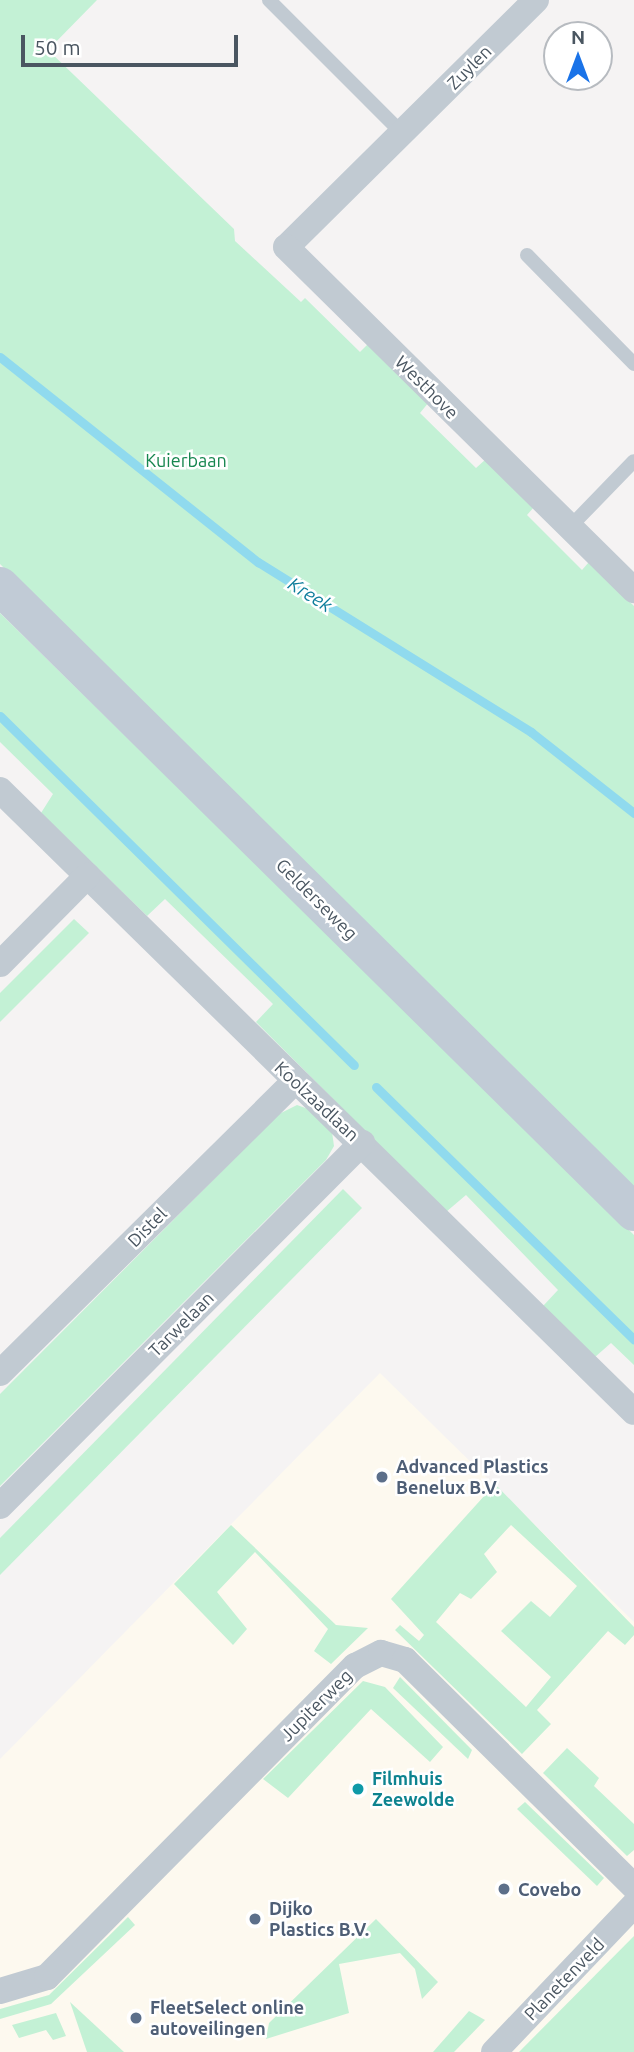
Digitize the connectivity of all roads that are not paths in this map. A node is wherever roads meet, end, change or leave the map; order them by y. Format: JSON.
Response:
{"nodes":[{"id":1,"x":269,"y":0,"type":"edge"},
{"id":2,"x":536,"y":0,"type":"edge"},
{"id":3,"x":402,"y":134,"type":"junction"},
{"id":4,"x":286,"y":247,"type":"joint"},
{"id":5,"x":527,"y":255,"type":"dead end"},
{"id":6,"x":634,"y":364,"type":"edge"},
{"id":7,"x":634,"y":460,"type":"edge"},
{"id":8,"x":569,"y":528,"type":"junction"},
{"id":9,"x":0,"y":586,"type":"edge"},
{"id":10,"x":634,"y":590,"type":"edge"},
{"id":11,"x":0,"y":790,"type":"edge"},
{"id":12,"x":87,"y":876,"type":"junction"},
{"id":13,"x":0,"y":964,"type":"edge"},
{"id":14,"x":295,"y":1081,"type":"junction"},
{"id":15,"x":362,"y":1143,"type":"junction"},
{"id":16,"x":634,"y":1212,"type":"edge"},
{"id":17,"x":0,"y":1374,"type":"edge"},
{"id":18,"x":634,"y":1412,"type":"edge"},
{"id":19,"x":0,"y":1506,"type":"edge"},
{"id":20,"x":634,"y":1887,"type":"edge"},
{"id":21,"x":634,"y":1905,"type":"edge"},
{"id":22,"x":0,"y":1991,"type":"edge"},
{"id":23,"x":494,"y":2052,"type":"edge"}],
"edges":[{"from":1,"to":3,"type":"lane"},
{"from":2,"to":3,"type":"street","name":"Zuylen"},
{"from":3,"to":4,"type":"street","name":"Zuylen"},
{"from":4,"to":8,"type":"street","name":"Westhove"},
{"from":5,"to":6,"type":"lane"},
{"from":7,"to":8,"type":"lane"},
{"from":8,"to":10,"type":"street","name":"Westhove"},
{"from":9,"to":16,"type":"street","name":"Gelderseweg"},
{"from":11,"to":12,"type":"street","name":"Koolzaadlaan"},
{"from":12,"to":13,"type":"street"},
{"from":12,"to":14,"type":"street","name":"Koolzaadlaan"},
{"from":14,"to":15,"type":"street","name":"Koolzaadlaan"},
{"from":14,"to":17,"type":"street","name":"Distel"},
{"from":15,"to":18,"type":"street","name":"Koolzaadlaan"},
{"from":15,"to":19,"type":"street","name":"Tarwelaan"},
{"from":20,"to":22,"type":"street","name":"Jupiterweg"},
{"from":21,"to":23,"type":"street","name":"Planetenveld"}]}
